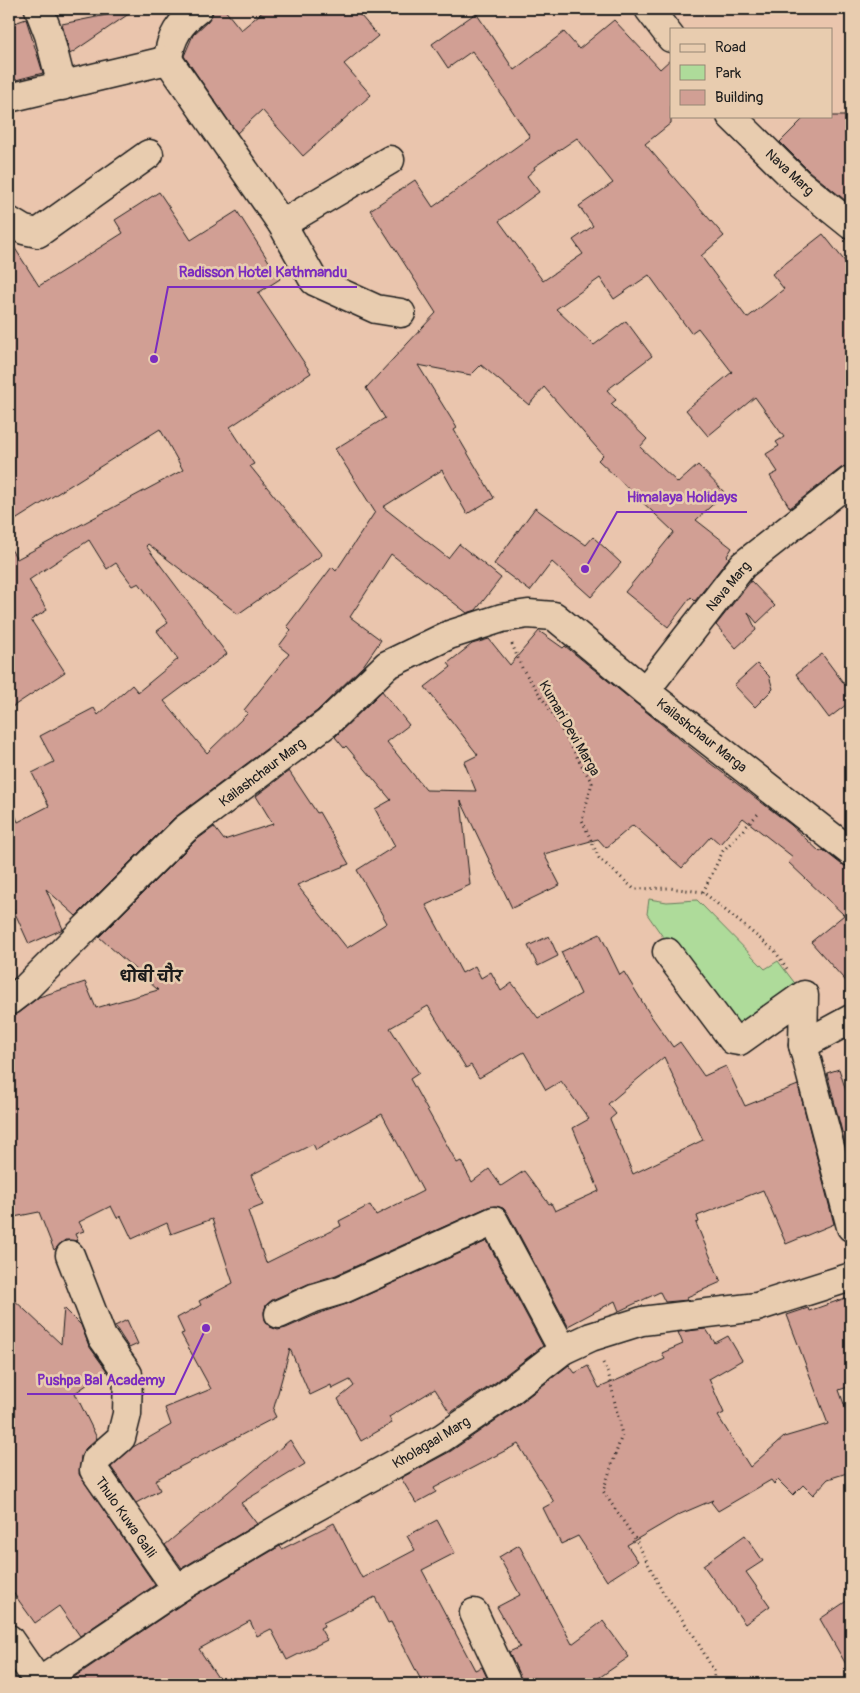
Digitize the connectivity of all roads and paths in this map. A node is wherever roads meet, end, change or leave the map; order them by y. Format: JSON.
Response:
{"nodes":[{"id":1,"x":39,"y":9,"type":"edge"},
{"id":2,"x":198,"y":9,"type":"edge"},
{"id":3,"x":649,"y":9,"type":"edge"},
{"id":4,"x":670,"y":37,"type":"edge"},
{"id":5,"x":168,"y":60,"type":"junction"},
{"id":6,"x":62,"y":86,"type":"junction"},
{"id":7,"x":9,"y":98,"type":"edge"},
{"id":8,"x":733,"y":118,"type":"edge"},
{"id":9,"x":149,"y":154,"type":"dead end"},
{"id":10,"x":390,"y":160,"type":"dead end"},
{"id":11,"x":9,"y":221,"type":"edge"},
{"id":12,"x":282,"y":224,"type":"junction"},
{"id":13,"x":851,"y":225,"type":"edge"},
{"id":14,"x":401,"y":313,"type":"dead end"},
{"id":15,"x":851,"y":480,"type":"edge"},
{"id":16,"x":554,"y":616,"type":"joint"},
{"id":17,"x":502,"y":618,"type":"junction"},
{"id":18,"x":645,"y":691,"type":"junction"},
{"id":19,"x":777,"y":794,"type":"junction"},
{"id":20,"x":851,"y":852,"type":"edge"},
{"id":21,"x":703,"y":892,"type":"junction"},
{"id":22,"x":667,"y":952,"type":"dead end"},
{"id":23,"x":804,"y":995,"type":"junction"},
{"id":24,"x":9,"y":1001,"type":"edge"},
{"id":25,"x":851,"y":1019,"type":"edge"},
{"id":26,"x":803,"y":1045,"type":"junction"},
{"id":27,"x":851,"y":1227,"type":"edge"},
{"id":28,"x":70,"y":1255,"type":"dead end"},
{"id":29,"x":851,"y":1278,"type":"edge"},
{"id":30,"x":280,"y":1314,"type":"dead end"},
{"id":31,"x":591,"y":1337,"type":"junction"},
{"id":32,"x":564,"y":1350,"type":"junction"},
{"id":33,"x":177,"y":1589,"type":"junction"},
{"id":34,"x":474,"y":1613,"type":"dead end"},
{"id":35,"x":9,"y":1639,"type":"edge"},
{"id":36,"x":40,"y":1683,"type":"edge"},
{"id":37,"x":508,"y":1684,"type":"edge"},
{"id":38,"x":714,"y":1684,"type":"edge"}],
"edges":[{"from":1,"to":6,"type":"street"},
{"from":2,"to":5,"type":"street"},
{"from":3,"to":4,"type":"street"},
{"from":5,"to":6,"type":"street"},
{"from":5,"to":12,"type":"street"},
{"from":6,"to":7,"type":"street"},
{"from":8,"to":13,"type":"street","name":"Nava Marg"},
{"from":9,"to":11,"type":"street"},
{"from":10,"to":12,"type":"street"},
{"from":12,"to":14,"type":"street"},
{"from":15,"to":18,"type":"street","name":"Nava Marg"},
{"from":16,"to":17,"type":"street","name":"Kailashchaur Marg"},
{"from":16,"to":18,"type":"street","name":"Kailashchaur Marga"},
{"from":17,"to":21,"type":"path","name":"Kumari Devi Marga"},
{"from":17,"to":24,"type":"street","name":"Kailashchaur Marg"},
{"from":18,"to":19,"type":"street","name":"Kailashchaur Marga"},
{"from":19,"to":20,"type":"street","name":"Kailashchaur Marga"},
{"from":19,"to":21,"type":"path"},
{"from":21,"to":23,"type":"path"},
{"from":22,"to":23,"type":"street"},
{"from":23,"to":26,"type":"street"},
{"from":25,"to":26,"type":"street"},
{"from":26,"to":27,"type":"street"},
{"from":28,"to":33,"type":"street","name":"Thulo Kuwa Galli"},
{"from":29,"to":31,"type":"street","name":"Kholagaal Marg"},
{"from":30,"to":32,"type":"street"},
{"from":31,"to":32,"type":"street","name":"Kholagaal Marg"},
{"from":31,"to":38,"type":"path"},
{"from":32,"to":33,"type":"street","name":"Kholagaal Marg"},
{"from":33,"to":36,"type":"street","name":"Kholagaal Marg"},
{"from":34,"to":37,"type":"street"},
{"from":35,"to":36,"type":"street"}]}
